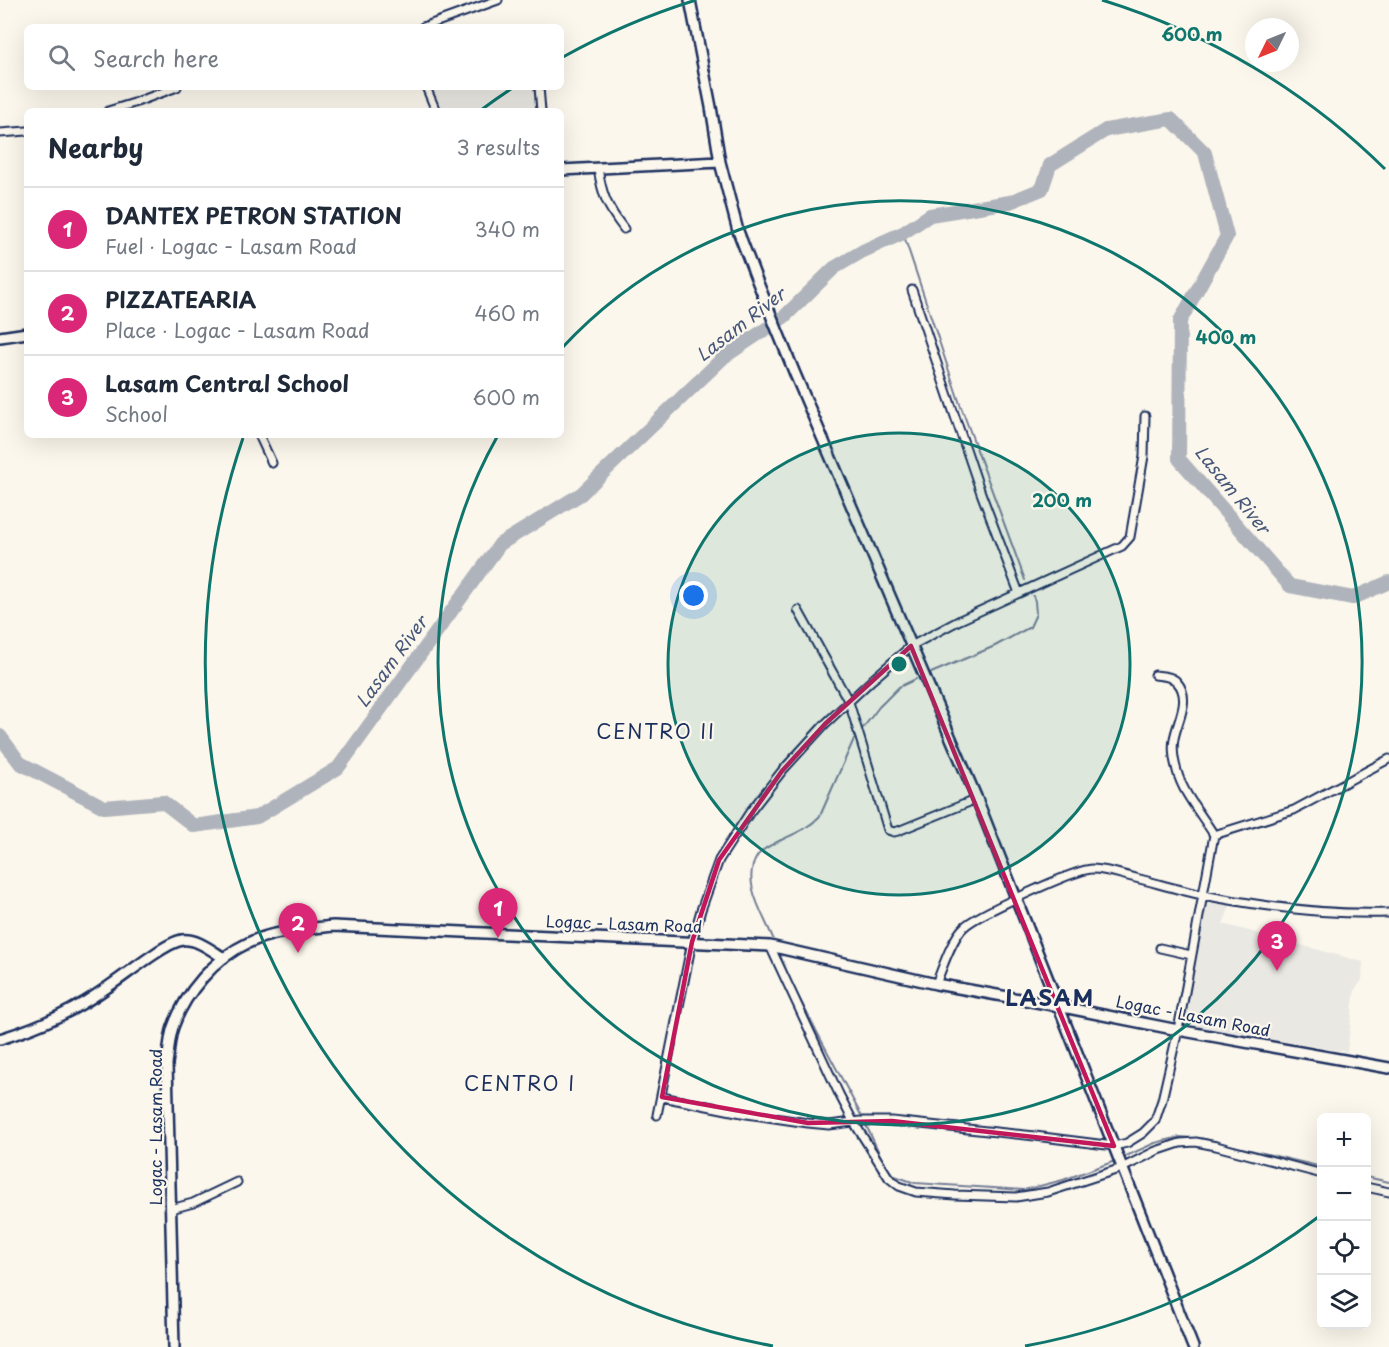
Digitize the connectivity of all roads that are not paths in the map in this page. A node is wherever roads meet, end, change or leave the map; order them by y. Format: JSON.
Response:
{"nodes":[{"id":1,"x":498,"y":0,"type":"edge"},
{"id":2,"x":690,"y":0,"type":"edge"},
{"id":3,"x":431,"y":24,"type":"edge"},
{"id":4,"x":169,"y":90,"type":"edge"},
{"id":5,"x":427,"y":90,"type":"edge"},
{"id":6,"x":539,"y":90,"type":"edge"},
{"id":7,"x":118,"y":108,"type":"edge"},
{"id":8,"x":435,"y":108,"type":"edge"},
{"id":9,"x":541,"y":108,"type":"edge"},
{"id":10,"x":24,"y":131,"type":"edge"},
{"id":11,"x":0,"y":133,"type":"edge"},
{"id":12,"x":720,"y":162,"type":"junction"},
{"id":13,"x":598,"y":168,"type":"junction"},
{"id":14,"x":564,"y":170,"type":"edge"},
{"id":15,"x":624,"y":229,"type":"dead end"},
{"id":16,"x":912,"y":290,"type":"dead end"},
{"id":17,"x":24,"y":333,"type":"edge"},
{"id":18,"x":0,"y":337,"type":"edge"},
{"id":19,"x":1145,"y":416,"type":"dead end"},
{"id":20,"x":260,"y":438,"type":"edge"},
{"id":21,"x":272,"y":463,"type":"dead end"},
{"id":22,"x":1018,"y":592,"type":"junction"},
{"id":23,"x":798,"y":610,"type":"dead end"},
{"id":24,"x":911,"y":646,"type":"junction"},
{"id":25,"x":1155,"y":675,"type":"dead end"},
{"id":26,"x":849,"y":702,"type":"junction"},
{"id":27,"x":1389,"y":759,"type":"edge"},
{"id":28,"x":977,"y":799,"type":"junction"},
{"id":29,"x":1214,"y":835,"type":"junction"},
{"id":30,"x":1202,"y":895,"type":"junction"},
{"id":31,"x":1017,"y":899,"type":"junction"},
{"id":32,"x":1389,"y":913,"type":"edge"},
{"id":33,"x":692,"y":942,"type":"junction"},
{"id":34,"x":770,"y":946,"type":"junction"},
{"id":35,"x":1160,"y":948,"type":"dead end"},
{"id":36,"x":1191,"y":955,"type":"junction"},
{"id":37,"x":224,"y":958,"type":"junction"},
{"id":38,"x":936,"y":984,"type":"junction"},
{"id":39,"x":1058,"y":1006,"type":"junction"},
{"id":40,"x":1178,"y":1030,"type":"junction"},
{"id":41,"x":0,"y":1040,"type":"edge"},
{"id":42,"x":1389,"y":1068,"type":"edge"},
{"id":43,"x":662,"y":1097,"type":"junction"},
{"id":44,"x":657,"y":1115,"type":"dead end"},
{"id":45,"x":853,"y":1121,"type":"junction"},
{"id":46,"x":1114,"y":1146,"type":"junction"},
{"id":47,"x":1122,"y":1168,"type":"junction"},
{"id":48,"x":1317,"y":1173,"type":"edge"},
{"id":49,"x":237,"y":1182,"type":"dead end"},
{"id":50,"x":1371,"y":1188,"type":"edge"},
{"id":51,"x":1389,"y":1192,"type":"edge"},
{"id":52,"x":171,"y":1209,"type":"junction"},
{"id":53,"x":174,"y":1347,"type":"edge"},
{"id":54,"x":1193,"y":1347,"type":"edge"}],
"edges":[{"from":1,"to":3,"type":"street"},
{"from":2,"to":12,"type":"main road"},
{"from":4,"to":7,"type":"street"},
{"from":5,"to":8,"type":"street"},
{"from":6,"to":9,"type":"street"},
{"from":10,"to":11,"type":"street"},
{"from":12,"to":13,"type":"main road"},
{"from":12,"to":24,"type":"main road"},
{"from":13,"to":14,"type":"main road"},
{"from":13,"to":15,"type":"street"},
{"from":16,"to":22,"type":"street"},
{"from":17,"to":18,"type":"main road"},
{"from":19,"to":22,"type":"street"},
{"from":20,"to":21,"type":"street"},
{"from":22,"to":24,"type":"street"},
{"from":23,"to":26,"type":"street"},
{"from":24,"to":26,"type":"street"},
{"from":24,"to":28,"type":"main road"},
{"from":25,"to":29,"type":"street"},
{"from":26,"to":28,"type":"street"},
{"from":26,"to":33,"type":"street"},
{"from":27,"to":29,"type":"street"},
{"from":28,"to":31,"type":"main road"},
{"from":29,"to":30,"type":"street"},
{"from":30,"to":31,"type":"street"},
{"from":30,"to":32,"type":"street"},
{"from":30,"to":36,"type":"street"},
{"from":31,"to":38,"type":"street"},
{"from":31,"to":39,"type":"main road"},
{"from":33,"to":34,"type":"main road","name":"Logac - Lasam Road"},
{"from":33,"to":37,"type":"main road","name":"Logac - Lasam Road"},
{"from":33,"to":43,"type":"street"},
{"from":34,"to":38,"type":"main road","name":"Logac - Lasam Road"},
{"from":34,"to":45,"type":"street"},
{"from":35,"to":36,"type":"street"},
{"from":36,"to":40,"type":"street"},
{"from":37,"to":41,"type":"main road"},
{"from":37,"to":52,"type":"main road","name":"Logac - Lasam Road"},
{"from":38,"to":39,"type":"main road","name":"Logac - Lasam Road"},
{"from":39,"to":40,"type":"main road","name":"Logac - Lasam Road"},
{"from":39,"to":46,"type":"main road"},
{"from":40,"to":42,"type":"main road","name":"Logac - Lasam Road"},
{"from":40,"to":46,"type":"street"},
{"from":43,"to":44,"type":"street"},
{"from":43,"to":45,"type":"street"},
{"from":45,"to":46,"type":"street"},
{"from":45,"to":47,"type":"street"},
{"from":46,"to":47,"type":"main road"},
{"from":47,"to":48,"type":"street"},
{"from":47,"to":54,"type":"main road"},
{"from":49,"to":52,"type":"street"},
{"from":50,"to":51,"type":"street"},
{"from":52,"to":53,"type":"main road","name":"Logac - Lasam Road"}]}
